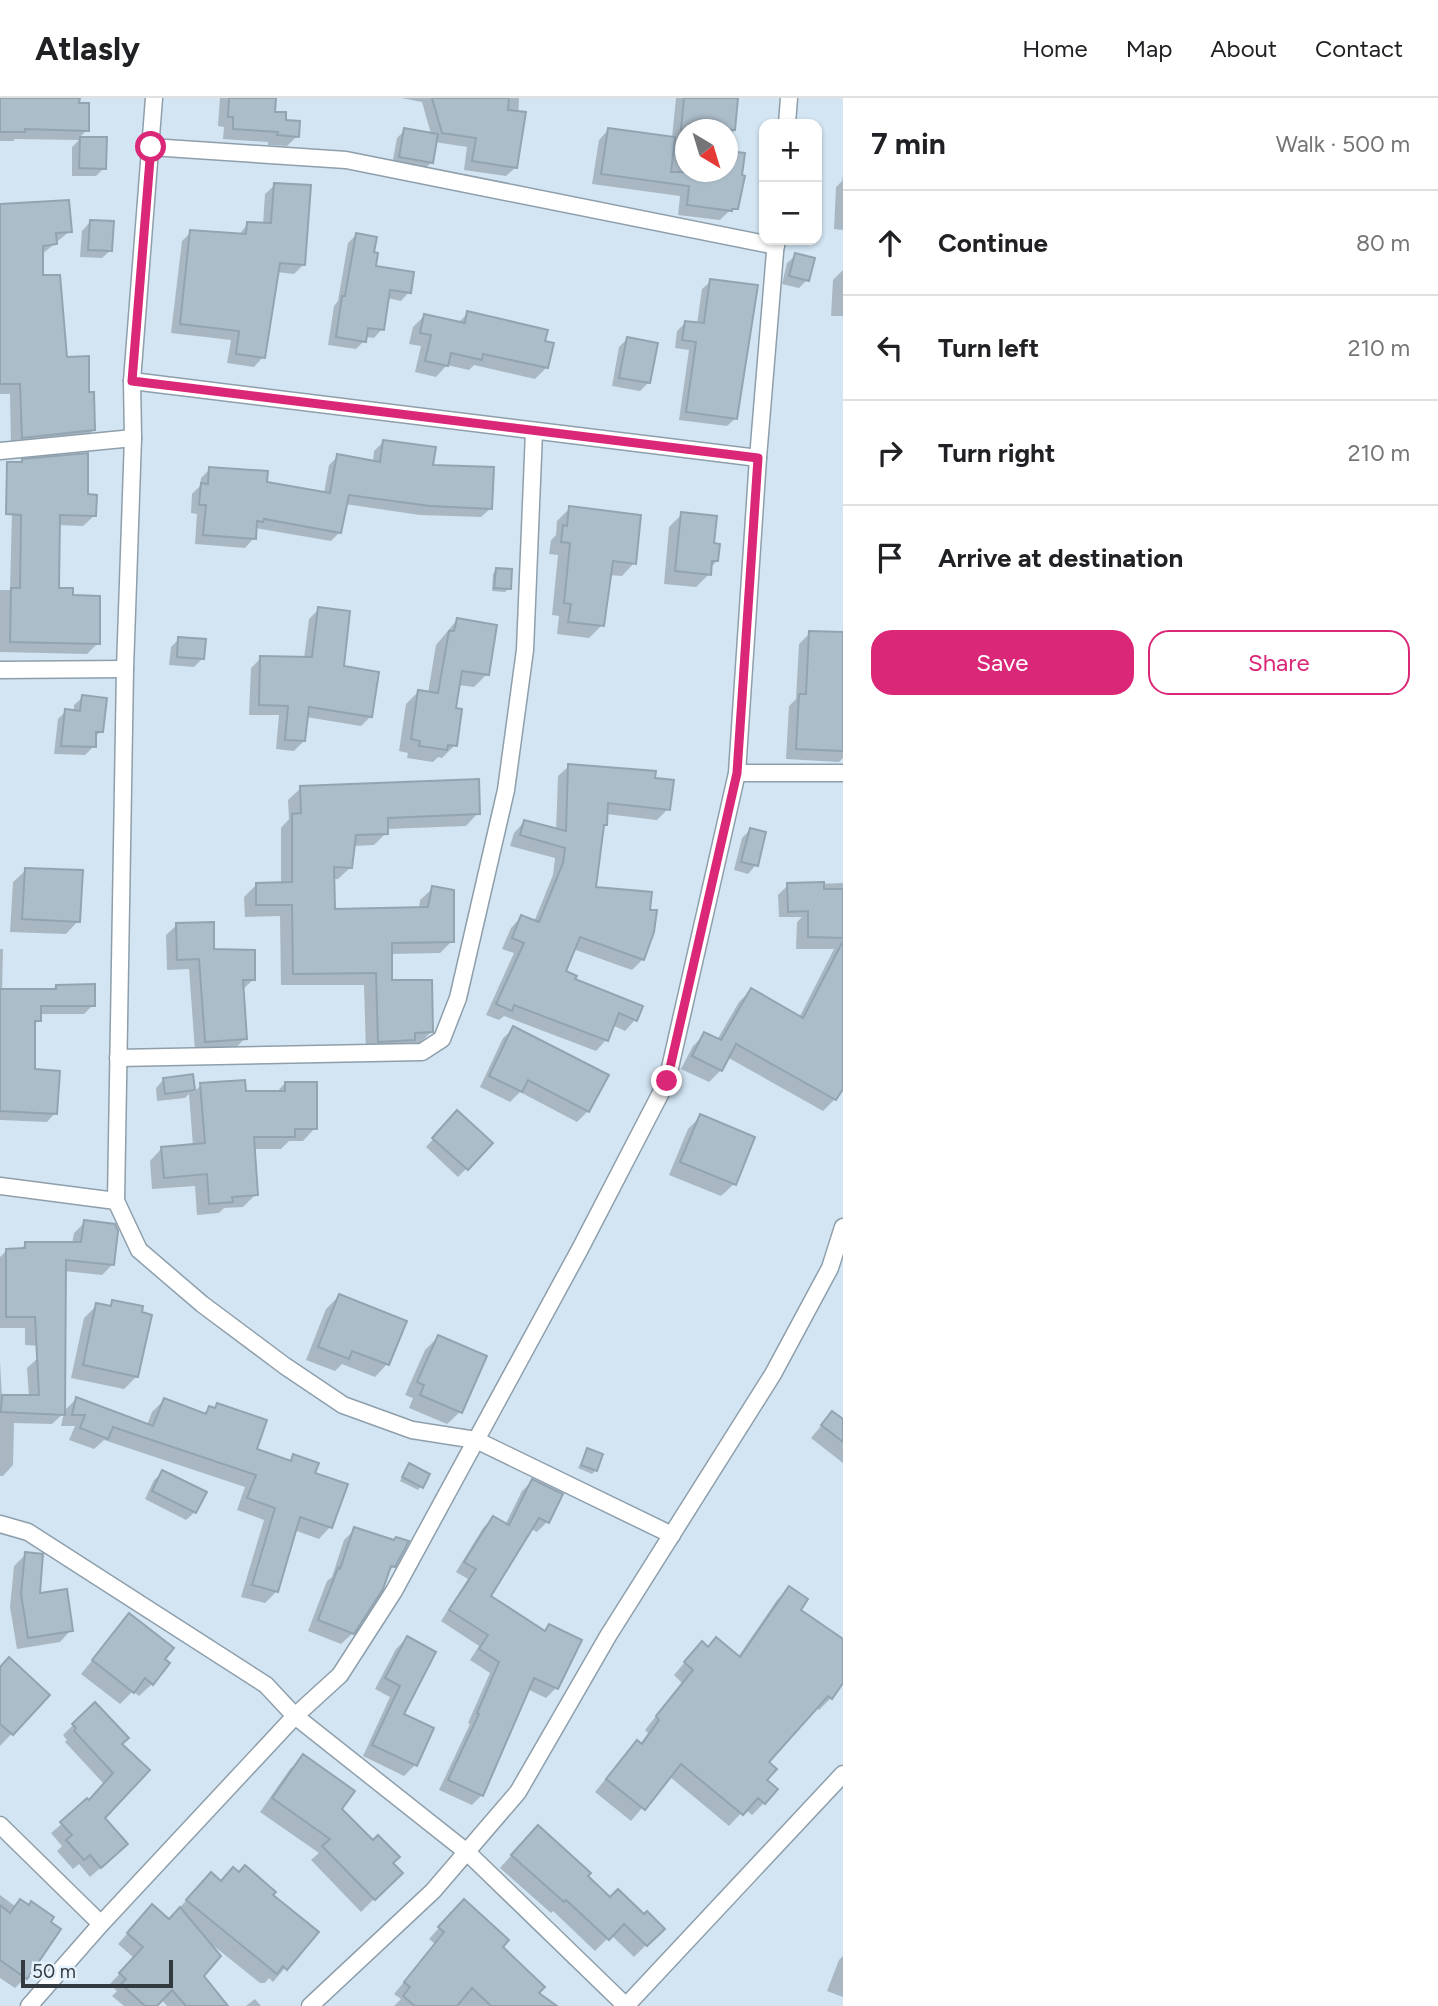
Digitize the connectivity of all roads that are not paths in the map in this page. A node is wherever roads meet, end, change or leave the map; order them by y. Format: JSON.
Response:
{"nodes":[{"id":1,"x":154,"y":98,"type":"edge"},
{"id":2,"x":789,"y":98,"type":"edge"},
{"id":3,"x":787,"y":119,"type":"edge"},
{"id":4,"x":151,"y":147,"type":"junction"},
{"id":5,"x":759,"y":240,"type":"edge"},
{"id":6,"x":776,"y":245,"type":"edge"},
{"id":7,"x":132,"y":381,"type":"junction"},
{"id":8,"x":534,"y":432,"type":"junction"},
{"id":9,"x":133,"y":438,"type":"junction"},
{"id":10,"x":0,"y":451,"type":"edge"},
{"id":11,"x":758,"y":458,"type":"junction"},
{"id":12,"x":125,"y":669,"type":"junction"},
{"id":13,"x":0,"y":670,"type":"edge"},
{"id":14,"x":737,"y":773,"type":"junction"},
{"id":15,"x":843,"y":773,"type":"edge"},
{"id":16,"x":118,"y":1058,"type":"junction"},
{"id":17,"x":0,"y":1186,"type":"edge"},
{"id":18,"x":116,"y":1201,"type":"junction"},
{"id":19,"x":843,"y":1227,"type":"edge"},
{"id":20,"x":476,"y":1440,"type":"junction"},
{"id":21,"x":0,"y":1524,"type":"edge"},
{"id":22,"x":673,"y":1535,"type":"junction"},
{"id":23,"x":295,"y":1716,"type":"junction"},
{"id":24,"x":843,"y":1774,"type":"edge"},
{"id":25,"x":0,"y":1825,"type":"edge"},
{"id":26,"x":468,"y":1853,"type":"junction"},
{"id":27,"x":101,"y":1924,"type":"junction"},
{"id":28,"x":29,"y":2006,"type":"edge"},
{"id":29,"x":310,"y":2006,"type":"edge"},
{"id":30,"x":626,"y":2006,"type":"edge"}],
"edges":[{"from":1,"to":4,"type":"street"},
{"from":2,"to":3,"type":"street"},
{"from":4,"to":5,"type":"street"},
{"from":4,"to":7,"type":"street"},
{"from":6,"to":11,"type":"street"},
{"from":7,"to":8,"type":"street"},
{"from":7,"to":9,"type":"street"},
{"from":8,"to":11,"type":"street"},
{"from":8,"to":16,"type":"street"},
{"from":9,"to":10,"type":"street"},
{"from":9,"to":12,"type":"street"},
{"from":11,"to":14,"type":"street"},
{"from":12,"to":13,"type":"street"},
{"from":12,"to":16,"type":"street"},
{"from":14,"to":15,"type":"street"},
{"from":14,"to":20,"type":"street"},
{"from":16,"to":18,"type":"street"},
{"from":17,"to":18,"type":"street"},
{"from":18,"to":20,"type":"street"},
{"from":19,"to":22,"type":"street"},
{"from":20,"to":22,"type":"street"},
{"from":20,"to":23,"type":"street"},
{"from":21,"to":23,"type":"street"},
{"from":22,"to":26,"type":"street"},
{"from":23,"to":26,"type":"street"},
{"from":23,"to":27,"type":"street"},
{"from":24,"to":30,"type":"street"},
{"from":25,"to":27,"type":"street"},
{"from":26,"to":29,"type":"street"},
{"from":26,"to":30,"type":"street"},
{"from":27,"to":28,"type":"street"}]}
